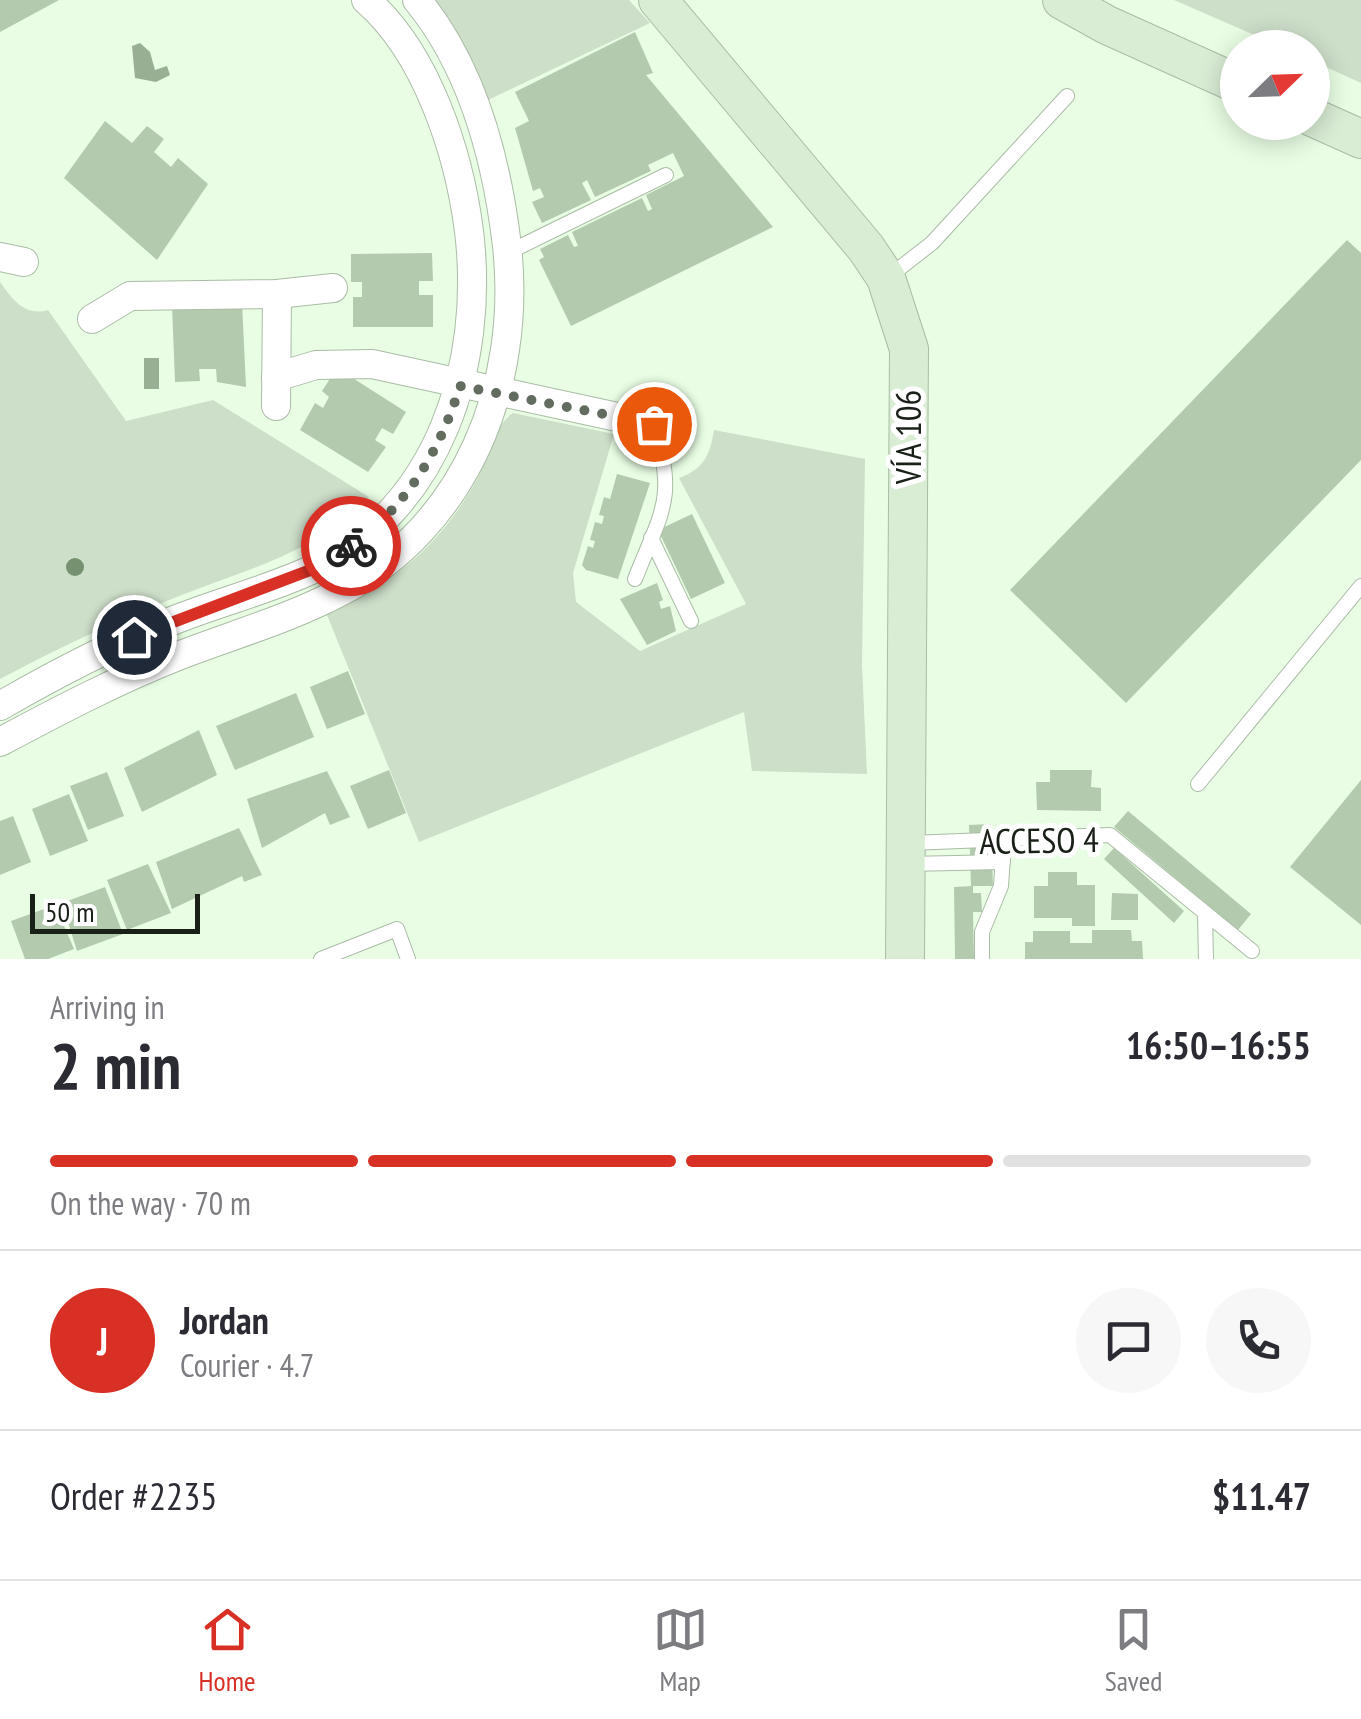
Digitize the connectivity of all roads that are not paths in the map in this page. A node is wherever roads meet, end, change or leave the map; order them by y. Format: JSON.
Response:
{"nodes":[{"id":1,"x":366,"y":0,"type":"edge"},
{"id":2,"x":416,"y":0,"type":"edge"},
{"id":3,"x":658,"y":0,"type":"edge"},
{"id":4,"x":1062,"y":0,"type":"edge"},
{"id":5,"x":1220,"y":76,"type":"edge"},
{"id":6,"x":1067,"y":96,"type":"dead end"},
{"id":7,"x":1330,"y":125,"type":"edge"},
{"id":8,"x":1361,"y":139,"type":"edge"},
{"id":9,"x":666,"y":175,"type":"dead end"},
{"id":10,"x":508,"y":252,"type":"junction"},
{"id":11,"x":886,"y":278,"type":"junction"},
{"id":12,"x":333,"y":288,"type":"dead end"},
{"id":13,"x":276,"y":294,"type":"junction"},
{"id":14,"x":92,"y":319,"type":"dead end"},
{"id":15,"x":276,"y":376,"type":"junction"},
{"id":16,"x":460,"y":386,"type":"junction"},
{"id":17,"x":499,"y":393,"type":"junction"},
{"id":18,"x":276,"y":406,"type":"dead end"},
{"id":19,"x":654,"y":424,"type":"joint"},
{"id":20,"x":651,"y":538,"type":"junction"},
{"id":21,"x":635,"y":579,"type":"dead end"},
{"id":22,"x":1361,"y":586,"type":"edge"},
{"id":23,"x":691,"y":621,"type":"dead end"},
{"id":24,"x":0,"y":706,"type":"edge"},
{"id":25,"x":0,"y":742,"type":"edge"},
{"id":26,"x":1198,"y":784,"type":"dead end"},
{"id":27,"x":1004,"y":842,"type":"junction"},
{"id":28,"x":906,"y":854,"type":"junction"},
{"id":29,"x":1003,"y":862,"type":"junction"},
{"id":30,"x":1205,"y":914,"type":"junction"},
{"id":31,"x":1252,"y":952,"type":"dead end"},
{"id":32,"x":321,"y":959,"type":"edge"},
{"id":33,"x":408,"y":959,"type":"edge"},
{"id":34,"x":905,"y":959,"type":"edge"},
{"id":35,"x":982,"y":959,"type":"edge"},
{"id":36,"x":1206,"y":959,"type":"edge"}],
"edges":[{"from":1,"to":16,"type":"street"},
{"from":2,"to":10,"type":"street"},
{"from":3,"to":11,"type":"main road","name":"VÍA 106"},
{"from":4,"to":5,"type":"main road"},
{"from":6,"to":11,"type":"lane"},
{"from":7,"to":8,"type":"main road"},
{"from":9,"to":10,"type":"lane"},
{"from":10,"to":17,"type":"street"},
{"from":11,"to":28,"type":"main road","name":"VÍA 106"},
{"from":12,"to":13,"type":"street"},
{"from":13,"to":14,"type":"street"},
{"from":13,"to":15,"type":"street"},
{"from":15,"to":16,"type":"street"},
{"from":15,"to":18,"type":"street"},
{"from":16,"to":17,"type":"street"},
{"from":16,"to":24,"type":"street"},
{"from":17,"to":19,"type":"street"},
{"from":17,"to":25,"type":"street"},
{"from":19,"to":20,"type":"lane"},
{"from":20,"to":21,"type":"lane"},
{"from":20,"to":23,"type":"lane"},
{"from":22,"to":26,"type":"lane"},
{"from":27,"to":28,"type":"lane","name":"ACCESO 4"},
{"from":27,"to":29,"type":"lane"},
{"from":27,"to":30,"type":"lane","name":"ACCESO 4"},
{"from":28,"to":29,"type":"lane","name":"ACCESO 4"},
{"from":28,"to":34,"type":"main road","name":"VÍA 106"},
{"from":29,"to":35,"type":"lane"},
{"from":30,"to":31,"type":"lane","name":"ACCESO 4"},
{"from":30,"to":36,"type":"lane"},
{"from":32,"to":33,"type":"lane"}]}
